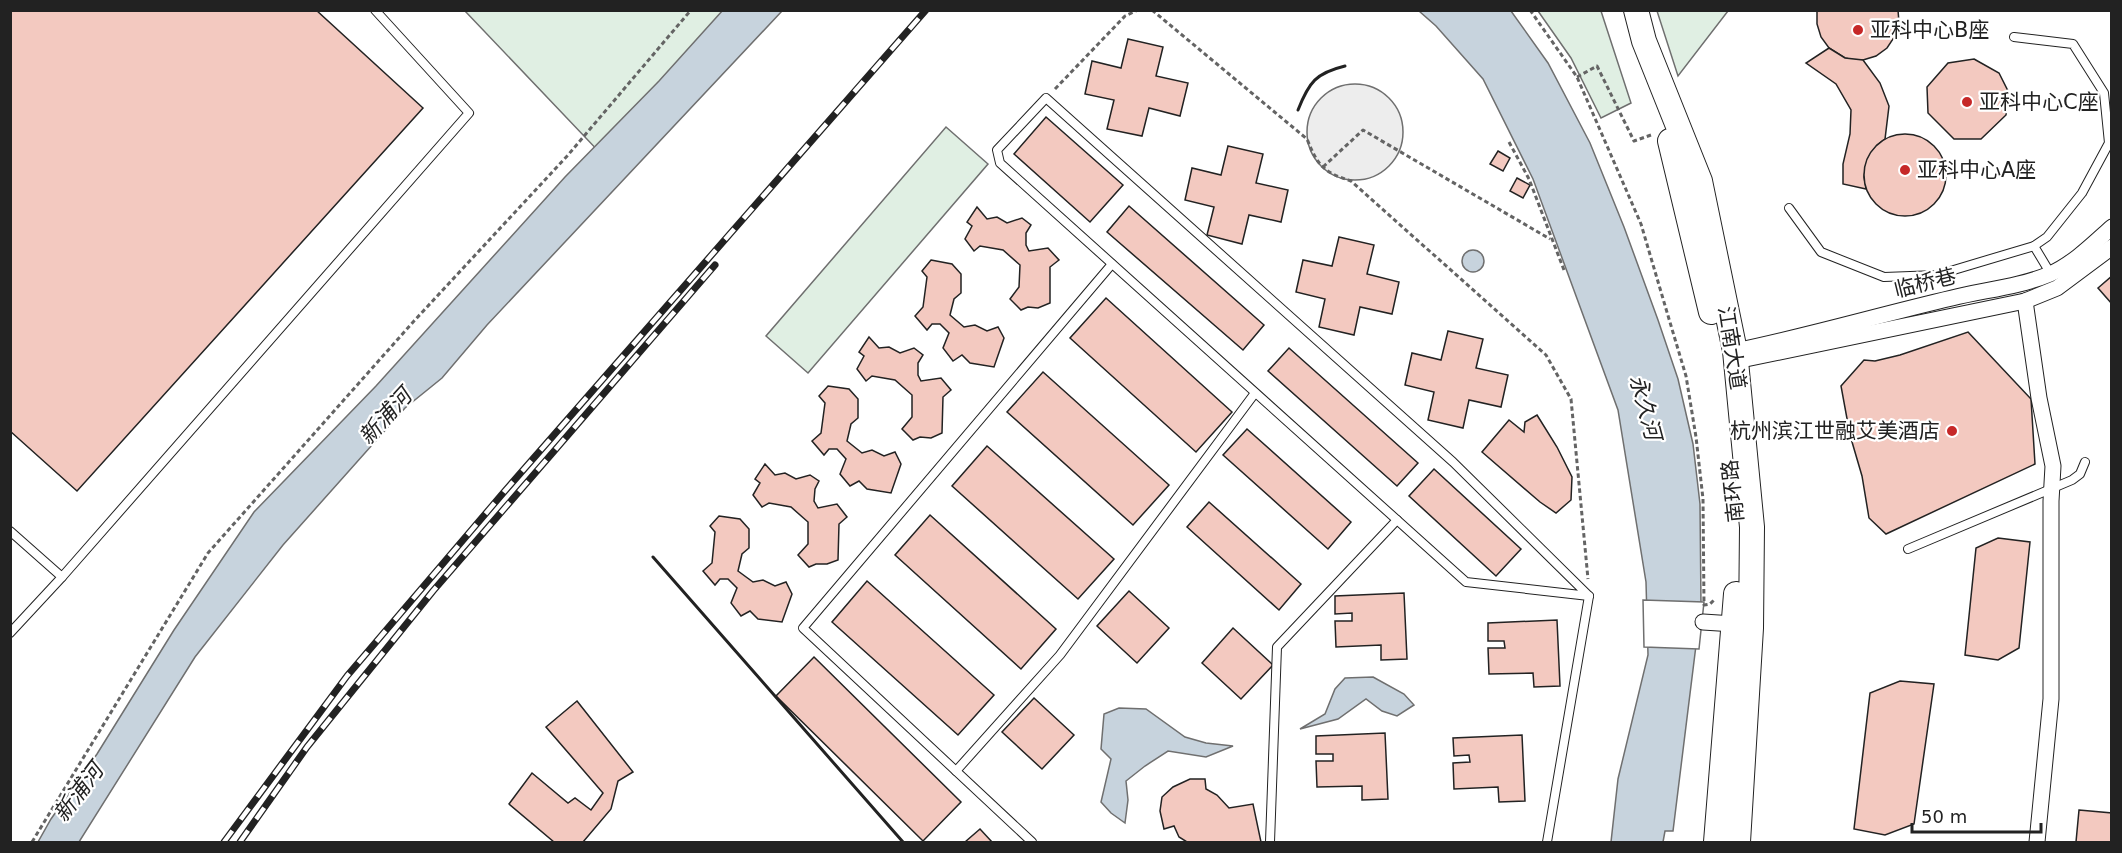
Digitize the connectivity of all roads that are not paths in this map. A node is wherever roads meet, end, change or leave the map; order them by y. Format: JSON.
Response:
{"nodes":[{"id":1,"x":375,"y":10,"type":"edge"},
{"id":2,"x":1636,"y":10,"type":"edge"},
{"id":3,"x":2014,"y":37,"type":"dead end"},
{"id":4,"x":1644,"y":41,"type":"junction"},
{"id":5,"x":1789,"y":208,"type":"dead end"},
{"id":6,"x":2112,"y":228,"type":"edge"},
{"id":7,"x":2034,"y":246,"type":"junction"},
{"id":8,"x":2112,"y":247,"type":"edge"},
{"id":9,"x":1112,"y":264,"type":"junction"},
{"id":10,"x":2054,"y":281,"type":"junction"},
{"id":11,"x":2025,"y":301,"type":"junction"},
{"id":12,"x":1735,"y":356,"type":"junction"},
{"id":13,"x":1255,"y":393,"type":"junction"},
{"id":14,"x":2085,"y":462,"type":"dead end"},
{"id":15,"x":2051,"y":488,"type":"junction"},
{"id":16,"x":1397,"y":520,"type":"junction"},
{"id":17,"x":10,"y":531,"type":"edge"},
{"id":18,"x":1908,"y":549,"type":"dead end"},
{"id":19,"x":62,"y":577,"type":"junction"},
{"id":20,"x":1589,"y":596,"type":"junction"},
{"id":21,"x":1703,"y":622,"type":"dead end"},
{"id":22,"x":1734,"y":624,"type":"junction"},
{"id":23,"x":10,"y":633,"type":"edge"},
{"id":24,"x":956,"y":771,"type":"junction"},
{"id":25,"x":1032,"y":843,"type":"edge"},
{"id":26,"x":1270,"y":843,"type":"edge"},
{"id":27,"x":1547,"y":843,"type":"edge"},
{"id":28,"x":1716,"y":843,"type":"edge"},
{"id":29,"x":1738,"y":843,"type":"edge"},
{"id":30,"x":2037,"y":843,"type":"edge"}],
"edges":[{"from":1,"to":19,"type":"lane"},
{"from":2,"to":4,"type":"main road","name":"江南大道"},
{"from":3,"to":7,"type":"lane"},
{"from":4,"to":12,"type":"main road","name":"江南大道"},
{"from":4,"to":22,"type":"main road","name":"南环路"},
{"from":5,"to":7,"type":"lane"},
{"from":6,"to":10,"type":"street","name":"临桥巷"},
{"from":7,"to":10,"type":"lane"},
{"from":8,"to":10,"type":"street","name":"临桥巷"},
{"from":9,"to":13,"type":"lane"},
{"from":9,"to":20,"type":"lane"},
{"from":9,"to":24,"type":"lane"},
{"from":10,"to":11,"type":"street","name":"临桥巷"},
{"from":10,"to":12,"type":"street","name":"临桥巷"},
{"from":11,"to":12,"type":"street","name":"临桥巷"},
{"from":11,"to":15,"type":"street"},
{"from":12,"to":29,"type":"main road","name":"江南大道"},
{"from":13,"to":16,"type":"lane"},
{"from":13,"to":24,"type":"lane"},
{"from":14,"to":15,"type":"lane"},
{"from":15,"to":18,"type":"lane"},
{"from":15,"to":30,"type":"street"},
{"from":16,"to":20,"type":"lane"},
{"from":16,"to":26,"type":"lane"},
{"from":17,"to":19,"type":"lane"},
{"from":19,"to":23,"type":"lane"},
{"from":20,"to":27,"type":"lane"},
{"from":21,"to":22,"type":"street"},
{"from":22,"to":28,"type":"main road","name":"南环路"},
{"from":24,"to":25,"type":"lane"}]}
